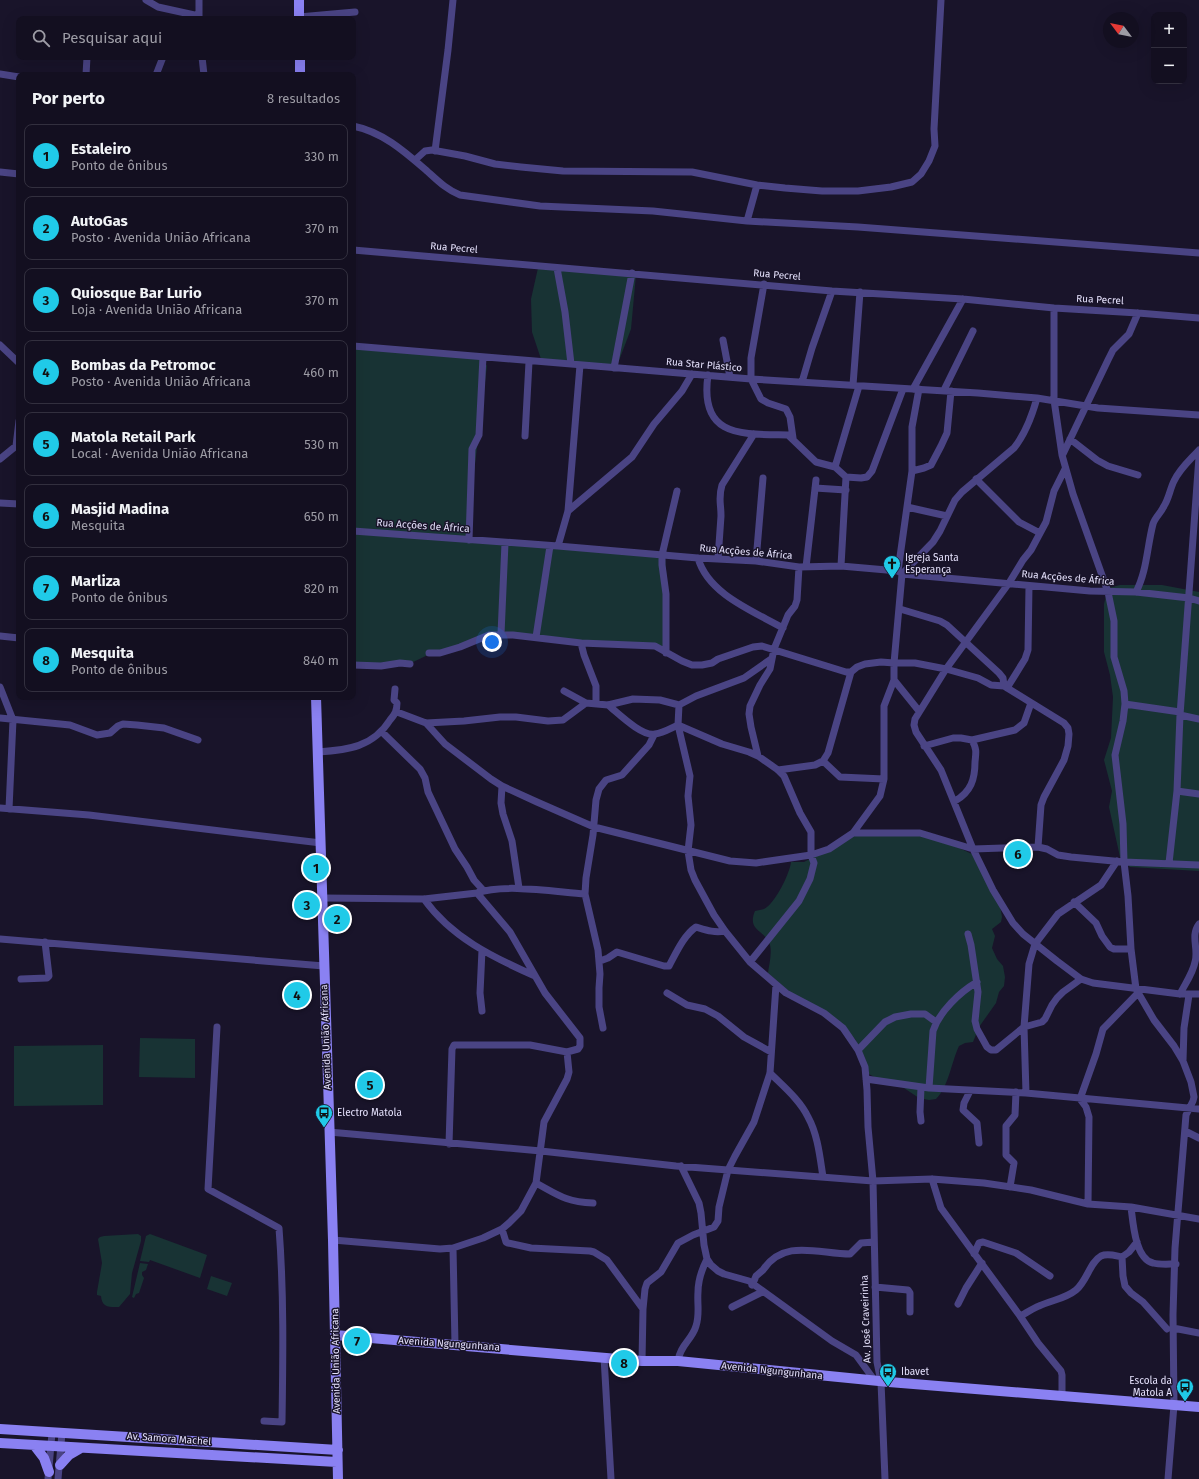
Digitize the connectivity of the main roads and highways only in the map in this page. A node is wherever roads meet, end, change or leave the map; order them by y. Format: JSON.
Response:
{"nodes":[{"id":1,"x":299,"y":0,"type":"edge"},
{"id":2,"x":299,"y":16,"type":"edge"},
{"id":3,"x":300,"y":60,"type":"edge"},
{"id":4,"x":300,"y":72,"type":"edge"},
{"id":5,"x":316,"y":700,"type":"edge"},
{"id":6,"x":335,"y":1335,"type":"junction"},
{"id":7,"x":1199,"y":1407,"type":"edge"},
{"id":8,"x":0,"y":1429,"type":"edge"},
{"id":9,"x":337,"y":1434,"type":"junction"},
{"id":10,"x":0,"y":1443,"type":"edge"},
{"id":11,"x":34,"y":1445,"type":"junction"},
{"id":12,"x":81,"y":1448,"type":"junction"},
{"id":13,"x":320,"y":1449,"type":"junction"},
{"id":14,"x":338,"y":1450,"type":"junction"},
{"id":15,"x":320,"y":1461,"type":"junction"},
{"id":16,"x":337,"y":1462,"type":"junction"},
{"id":17,"x":60,"y":1465,"type":"road end"},
{"id":18,"x":49,"y":1475,"type":"edge"},
{"id":19,"x":337,"y":1479,"type":"edge"}],
"edges":[{"from":1,"to":2,"type":"main road"},
{"from":3,"to":4,"type":"main road"},
{"from":5,"to":6,"type":"main road","name":"Avenida União Africana"},
{"from":6,"to":7,"type":"main road","name":"Avenida Ngungunhana"},
{"from":6,"to":9,"type":"main road","name":"Avenida União Africana"},
{"from":8,"to":13,"type":"main road","name":"Av. Samora Machel"},
{"from":9,"to":13,"type":"main road"},
{"from":9,"to":14,"type":"main road","name":"Avenida União Africana"},
{"from":10,"to":11,"type":"main road","name":"Av. Samora Machel"},
{"from":11,"to":12,"type":"main road","name":"Av. Samora Machel"},
{"from":11,"to":18,"type":"main road"},
{"from":12,"to":15,"type":"main road","name":"Av. Samora Machel"},
{"from":12,"to":17,"type":"main road"},
{"from":13,"to":14,"type":"main road","name":"Av. Samora Machel"},
{"from":14,"to":16,"type":"main road","name":"Avenida União Africana"},
{"from":15,"to":16,"type":"main road","name":"Av. Samora Machel"},
{"from":15,"to":19,"type":"main road"},
{"from":16,"to":19,"type":"main road","name":"Avenida União Africana"}]}
